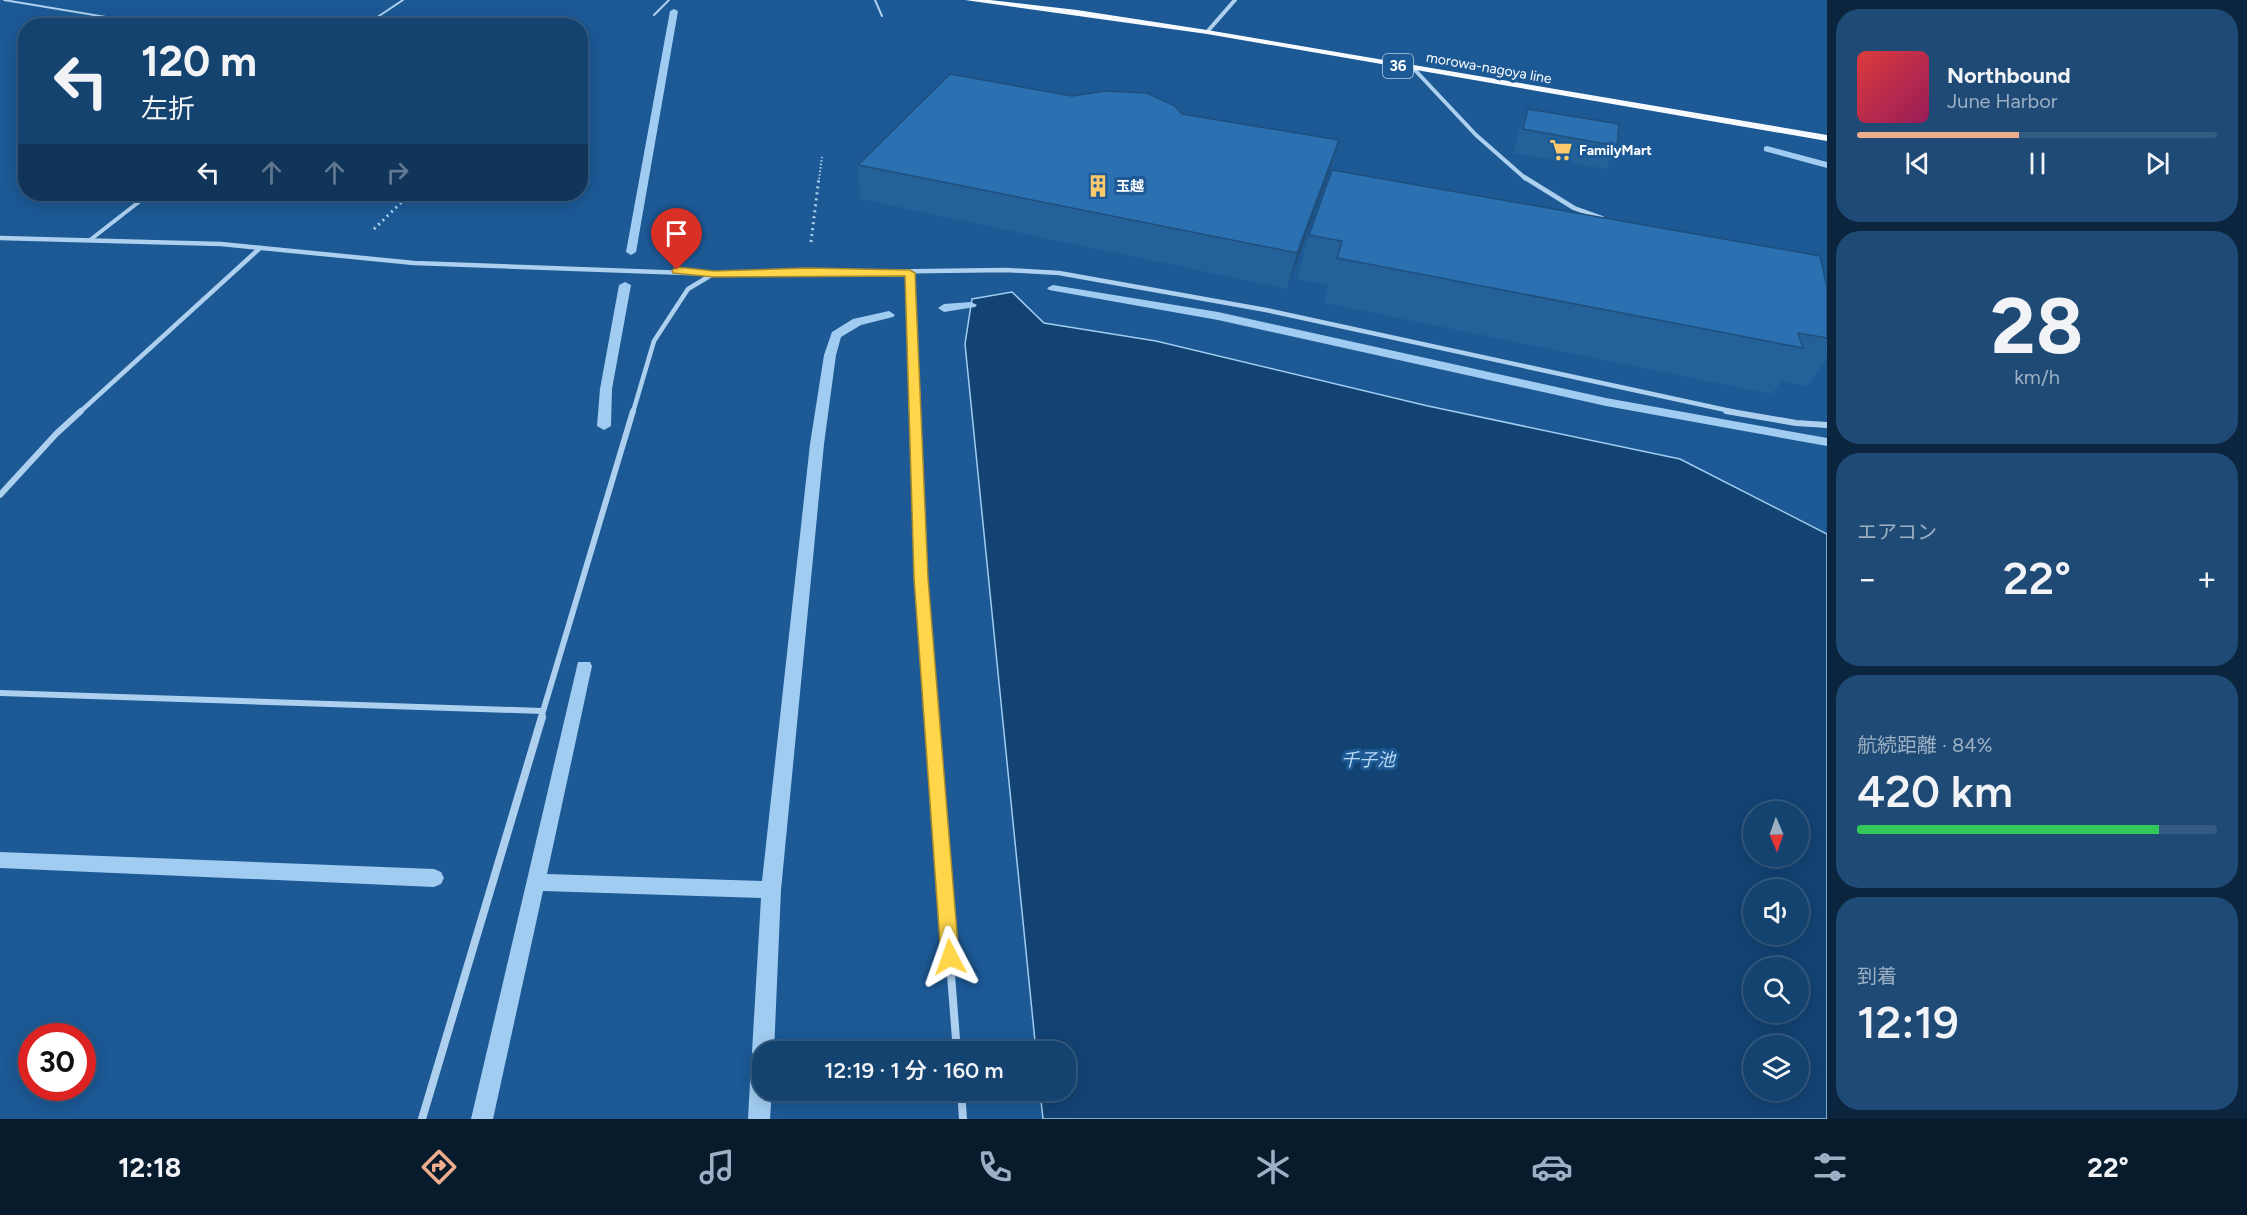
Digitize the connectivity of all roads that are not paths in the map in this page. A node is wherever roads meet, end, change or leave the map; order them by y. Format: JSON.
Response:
{"nodes":[{"id":1,"x":4,"y":0,"type":"edge"},
{"id":2,"x":403,"y":0,"type":"edge"},
{"id":3,"x":669,"y":0,"type":"edge"},
{"id":4,"x":875,"y":0,"type":"edge"},
{"id":5,"x":969,"y":0,"type":"edge"},
{"id":6,"x":1235,"y":0,"type":"edge"},
{"id":7,"x":654,"y":15,"type":"dead end"},
{"id":8,"x":882,"y":16,"type":"dead end"},
{"id":9,"x":105,"y":18,"type":"edge"},
{"id":10,"x":375,"y":18,"type":"edge"},
{"id":11,"x":1207,"y":32,"type":"junction"},
{"id":12,"x":1414,"y":69,"type":"junction"},
{"id":13,"x":1827,"y":138,"type":"edge"},
{"id":14,"x":140,"y":201,"type":"edge"},
{"id":15,"x":1606,"y":220,"type":"edge"},
{"id":16,"x":0,"y":238,"type":"edge"},
{"id":17,"x":90,"y":240,"type":"junction"},
{"id":18,"x":260,"y":248,"type":"junction"},
{"id":19,"x":910,"y":273,"type":"junction"},
{"id":20,"x":714,"y":274,"type":"junction"},
{"id":21,"x":1827,"y":425,"type":"edge"},
{"id":22,"x":0,"y":495,"type":"edge"},
{"id":23,"x":0,"y":693,"type":"edge"},
{"id":24,"x":542,"y":711,"type":"junction"},
{"id":25,"x":956,"y":1041,"type":"edge"},
{"id":26,"x":962,"y":1101,"type":"edge"},
{"id":27,"x":422,"y":1119,"type":"edge"},
{"id":28,"x":963,"y":1119,"type":"edge"}],
"edges":[{"from":1,"to":9,"type":"lane"},
{"from":2,"to":10,"type":"lane"},
{"from":3,"to":7,"type":"lane"},
{"from":4,"to":8,"type":"lane"},
{"from":5,"to":11,"type":"main road","name":"morowa-nagoya line","number":"36"},
{"from":6,"to":11,"type":"street"},
{"from":11,"to":12,"type":"main road","name":"morowa-nagoya line","number":"36"},
{"from":12,"to":13,"type":"main road","name":"morowa-nagoya line","number":"36"},
{"from":12,"to":15,"type":"street"},
{"from":14,"to":17,"type":"lane"},
{"from":16,"to":17,"type":"street"},
{"from":17,"to":18,"type":"street"},
{"from":18,"to":20,"type":"street"},
{"from":18,"to":22,"type":"street"},
{"from":19,"to":20,"type":"street"},
{"from":19,"to":21,"type":"street"},
{"from":19,"to":25,"type":"street"},
{"from":20,"to":24,"type":"street"},
{"from":23,"to":24,"type":"street"},
{"from":24,"to":27,"type":"street"},
{"from":26,"to":28,"type":"street"}]}
